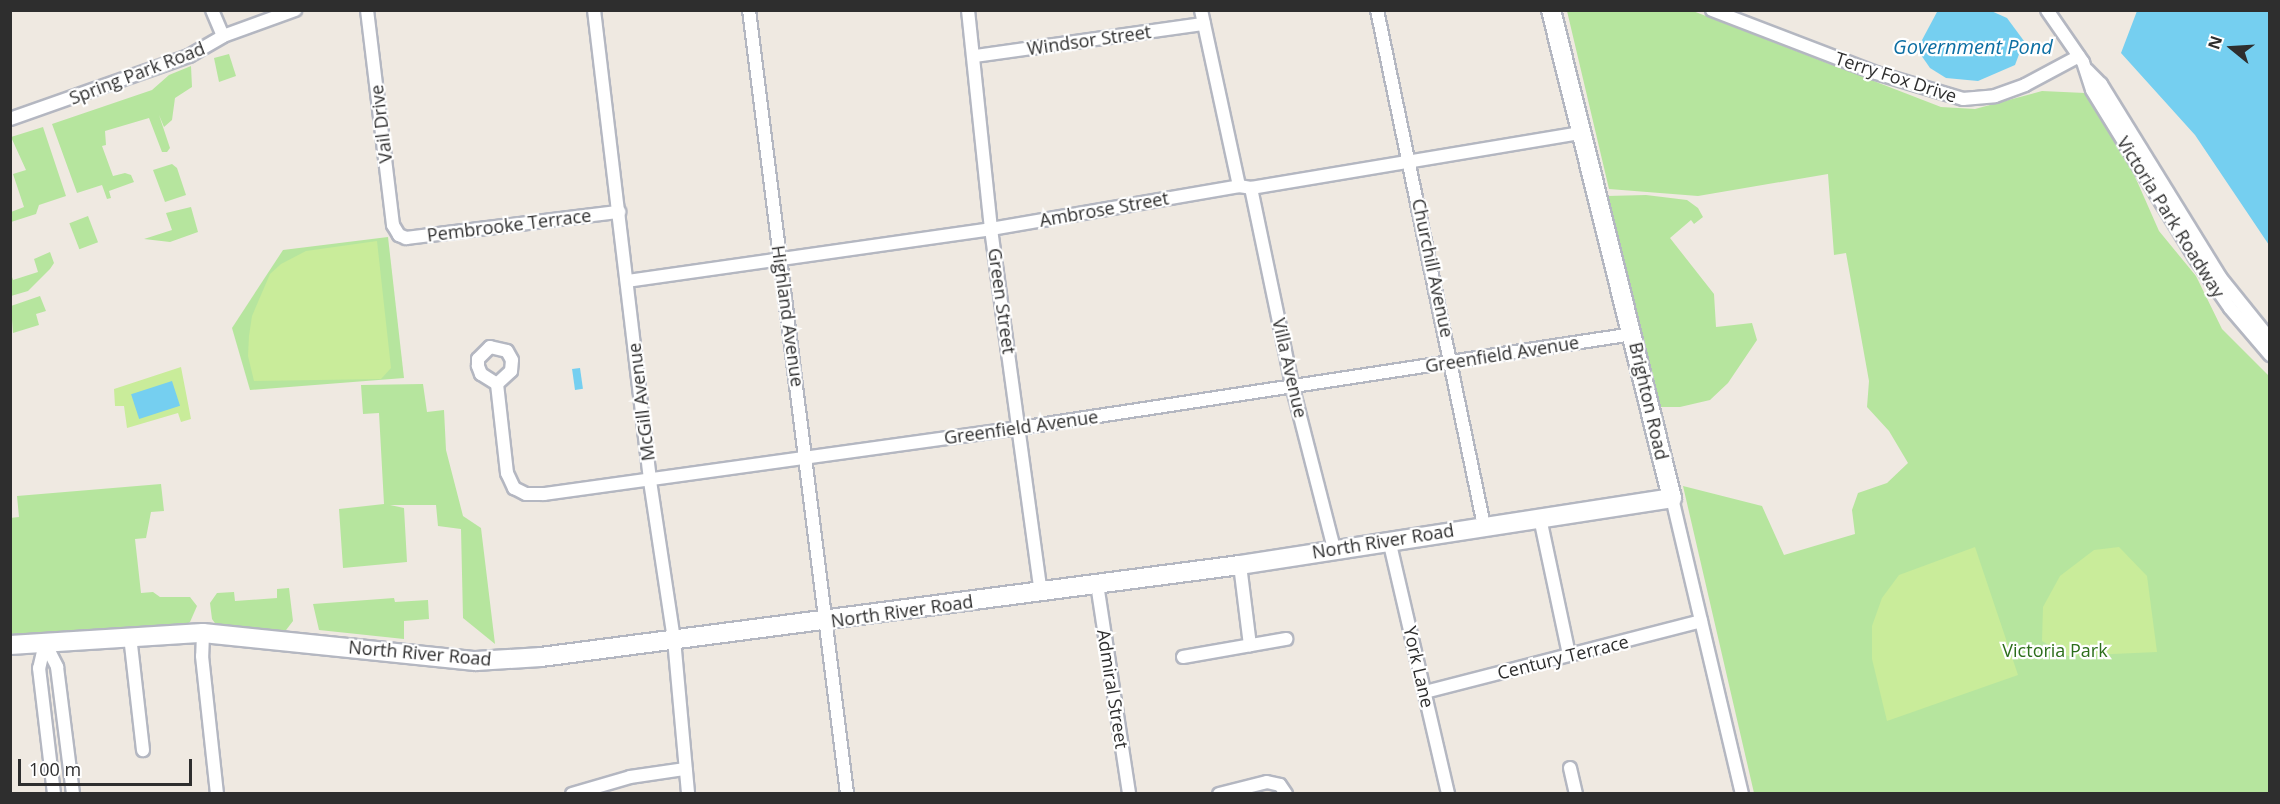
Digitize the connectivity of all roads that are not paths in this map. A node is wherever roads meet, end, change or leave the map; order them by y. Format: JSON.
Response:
{"nodes":[{"id":1,"x":212,"y":10,"type":"edge"},
{"id":2,"x":295,"y":10,"type":"edge"},
{"id":3,"x":367,"y":10,"type":"edge"},
{"id":4,"x":594,"y":10,"type":"edge"},
{"id":5,"x":749,"y":10,"type":"edge"},
{"id":6,"x":968,"y":10,"type":"edge"},
{"id":7,"x":1201,"y":10,"type":"edge"},
{"id":8,"x":1377,"y":10,"type":"edge"},
{"id":9,"x":1551,"y":10,"type":"edge"},
{"id":10,"x":1712,"y":10,"type":"edge"},
{"id":11,"x":2047,"y":10,"type":"edge"},
{"id":12,"x":1204,"y":24,"type":"junction"},
{"id":13,"x":223,"y":36,"type":"junction"},
{"id":14,"x":975,"y":56,"type":"junction"},
{"id":15,"x":2079,"y":56,"type":"junction"},
{"id":16,"x":2087,"y":70,"type":"junction"},
{"id":17,"x":10,"y":119,"type":"edge"},
{"id":18,"x":1579,"y":133,"type":"junction"},
{"id":19,"x":1410,"y":162,"type":"junction"},
{"id":20,"x":1245,"y":187,"type":"junction"},
{"id":21,"x":619,"y":212,"type":"junction"},
{"id":22,"x":991,"y":229,"type":"junction"},
{"id":23,"x":399,"y":235,"type":"joint"},
{"id":24,"x":780,"y":260,"type":"junction"},
{"id":25,"x":627,"y":281,"type":"junction"},
{"id":26,"x":1633,"y":334,"type":"junction"},
{"id":27,"x":2270,"y":339,"type":"edge"},
{"id":28,"x":2270,"y":355,"type":"edge"},
{"id":29,"x":1452,"y":362,"type":"junction"},
{"id":30,"x":497,"y":384,"type":"dead end"},
{"id":31,"x":1292,"y":386,"type":"junction"},
{"id":32,"x":1020,"y":428,"type":"junction"},
{"id":33,"x":808,"y":458,"type":"junction"},
{"id":34,"x":650,"y":481,"type":"junction"},
{"id":35,"x":1672,"y":498,"type":"junction"},
{"id":36,"x":1540,"y":518,"type":"junction"},
{"id":37,"x":1484,"y":526,"type":"junction"},
{"id":38,"x":1389,"y":540,"type":"junction"},
{"id":39,"x":1334,"y":548,"type":"junction"},
{"id":40,"x":1240,"y":565,"type":"junction"},
{"id":41,"x":1097,"y":584,"type":"junction"},
{"id":42,"x":1041,"y":592,"type":"junction"},
{"id":43,"x":1701,"y":621,"type":"junction"},
{"id":44,"x":825,"y":622,"type":"junction"},
{"id":45,"x":203,"y":633,"type":"junction"},
{"id":46,"x":129,"y":636,"type":"junction"},
{"id":47,"x":674,"y":639,"type":"junction"},
{"id":48,"x":1286,"y":639,"type":"dead end"},
{"id":49,"x":45,"y":643,"type":"junction"},
{"id":50,"x":10,"y":645,"type":"edge"},
{"id":51,"x":1250,"y":645,"type":"junction"},
{"id":52,"x":1569,"y":655,"type":"junction"},
{"id":53,"x":1183,"y":657,"type":"dead end"},
{"id":54,"x":1425,"y":692,"type":"junction"},
{"id":55,"x":143,"y":750,"type":"dead end"},
{"id":56,"x":1570,"y":768,"type":"dead end"},
{"id":57,"x":685,"y":769,"type":"junction"},
{"id":58,"x":54,"y":794,"type":"edge"},
{"id":59,"x":73,"y":794,"type":"edge"},
{"id":60,"x":217,"y":794,"type":"edge"},
{"id":61,"x":572,"y":794,"type":"edge"},
{"id":62,"x":688,"y":794,"type":"edge"},
{"id":63,"x":847,"y":794,"type":"edge"},
{"id":64,"x":1129,"y":794,"type":"edge"},
{"id":65,"x":1219,"y":794,"type":"edge"},
{"id":66,"x":1286,"y":794,"type":"edge"},
{"id":67,"x":1448,"y":794,"type":"edge"},
{"id":68,"x":1576,"y":794,"type":"edge"},
{"id":69,"x":1742,"y":794,"type":"edge"}],
"edges":[{"from":1,"to":13,"type":"street"},
{"from":2,"to":13,"type":"street","name":"Spring Park Road"},
{"from":3,"to":23,"type":"street","name":"Vail Drive"},
{"from":4,"to":21,"type":"street","name":"McGill Avenue"},
{"from":5,"to":24,"type":"street","name":"Highland Avenue"},
{"from":6,"to":14,"type":"street","name":"Green Street"},
{"from":7,"to":12,"type":"street","name":"Villa Avenue"},
{"from":8,"to":19,"type":"street","name":"Churchill Avenue"},
{"from":9,"to":18,"type":"main road","name":"Brighton Road"},
{"from":10,"to":15,"type":"street","name":"Terry Fox Drive"},
{"from":11,"to":15,"type":"street","name":"Victoria Park Roadway"},
{"from":12,"to":14,"type":"street","name":"Windsor Street"},
{"from":12,"to":20,"type":"street","name":"Villa Avenue"},
{"from":13,"to":17,"type":"street","name":"Spring Park Road"},
{"from":14,"to":22,"type":"street","name":"Green Street"},
{"from":15,"to":16,"type":"street","name":"Victoria Park Roadway"},
{"from":16,"to":27,"type":"street","name":"Victoria Park Roadway"},
{"from":16,"to":28,"type":"street","name":"Victoria Park Roadway"},
{"from":18,"to":19,"type":"street","name":"Ambrose Street"},
{"from":18,"to":26,"type":"main road","name":"Brighton Road"},
{"from":19,"to":20,"type":"street","name":"Ambrose Street"},
{"from":19,"to":29,"type":"street","name":"Churchill Avenue"},
{"from":20,"to":22,"type":"street","name":"Ambrose Street"},
{"from":20,"to":31,"type":"street","name":"Villa Avenue"},
{"from":21,"to":23,"type":"street","name":"Pembrooke Terrace"},
{"from":21,"to":25,"type":"street","name":"McGill Avenue"},
{"from":22,"to":24,"type":"street","name":"Ambrose Street"},
{"from":22,"to":32,"type":"street","name":"Green Street"},
{"from":24,"to":25,"type":"street","name":"Ambrose Street"},
{"from":24,"to":33,"type":"street","name":"Highland Avenue"},
{"from":25,"to":34,"type":"street","name":"McGill Avenue"},
{"from":26,"to":29,"type":"street","name":"Greenfield Avenue"},
{"from":26,"to":35,"type":"main road","name":"Brighton Road"},
{"from":29,"to":31,"type":"street","name":"Greenfield Avenue"},
{"from":29,"to":37,"type":"street","name":"Churchill Avenue"},
{"from":30,"to":34,"type":"street","name":"Greenfield Avenue"},
{"from":31,"to":32,"type":"street","name":"Greenfield Avenue"},
{"from":31,"to":39,"type":"street","name":"Villa Avenue"},
{"from":32,"to":33,"type":"street","name":"Greenfield Avenue"},
{"from":32,"to":42,"type":"street","name":"Green Street"},
{"from":33,"to":34,"type":"street","name":"Greenfield Avenue"},
{"from":33,"to":44,"type":"street","name":"Highland Avenue"},
{"from":34,"to":47,"type":"street","name":"McGill Avenue"},
{"from":35,"to":36,"type":"main road","name":"North River Road"},
{"from":35,"to":43,"type":"street","name":"Brighton Road"},
{"from":36,"to":37,"type":"main road","name":"North River Road"},
{"from":36,"to":52,"type":"street"},
{"from":37,"to":38,"type":"main road","name":"North River Road"},
{"from":38,"to":39,"type":"main road","name":"North River Road"},
{"from":38,"to":54,"type":"street","name":"York Lane"},
{"from":39,"to":40,"type":"main road","name":"North River Road"},
{"from":40,"to":41,"type":"main road","name":"North River Road"},
{"from":40,"to":51,"type":"street"},
{"from":41,"to":42,"type":"main road","name":"North River Road"},
{"from":41,"to":64,"type":"street","name":"Admiral Street"},
{"from":42,"to":44,"type":"main road","name":"North River Road"},
{"from":43,"to":52,"type":"street","name":"Century Terrace"},
{"from":43,"to":69,"type":"street","name":"Brighton Road"},
{"from":44,"to":47,"type":"main road","name":"North River Road"},
{"from":44,"to":63,"type":"street","name":"Highland Avenue"},
{"from":45,"to":46,"type":"main road","name":"North River Road"},
{"from":45,"to":47,"type":"main road","name":"North River Road"},
{"from":45,"to":60,"type":"street"},
{"from":46,"to":49,"type":"main road","name":"North River Road"},
{"from":46,"to":55,"type":"street"},
{"from":47,"to":57,"type":"street","name":"McGill Avenue"},
{"from":48,"to":51,"type":"street"},
{"from":49,"to":50,"type":"main road","name":"North River Road"},
{"from":49,"to":58,"type":"street"},
{"from":49,"to":59,"type":"street"},
{"from":51,"to":53,"type":"street"},
{"from":52,"to":54,"type":"street","name":"Century Terrace"},
{"from":54,"to":67,"type":"street","name":"York Lane"},
{"from":56,"to":68,"type":"street"},
{"from":57,"to":61,"type":"street"},
{"from":57,"to":62,"type":"street","name":"McGill Avenue"},
{"from":65,"to":66,"type":"street"}]}
